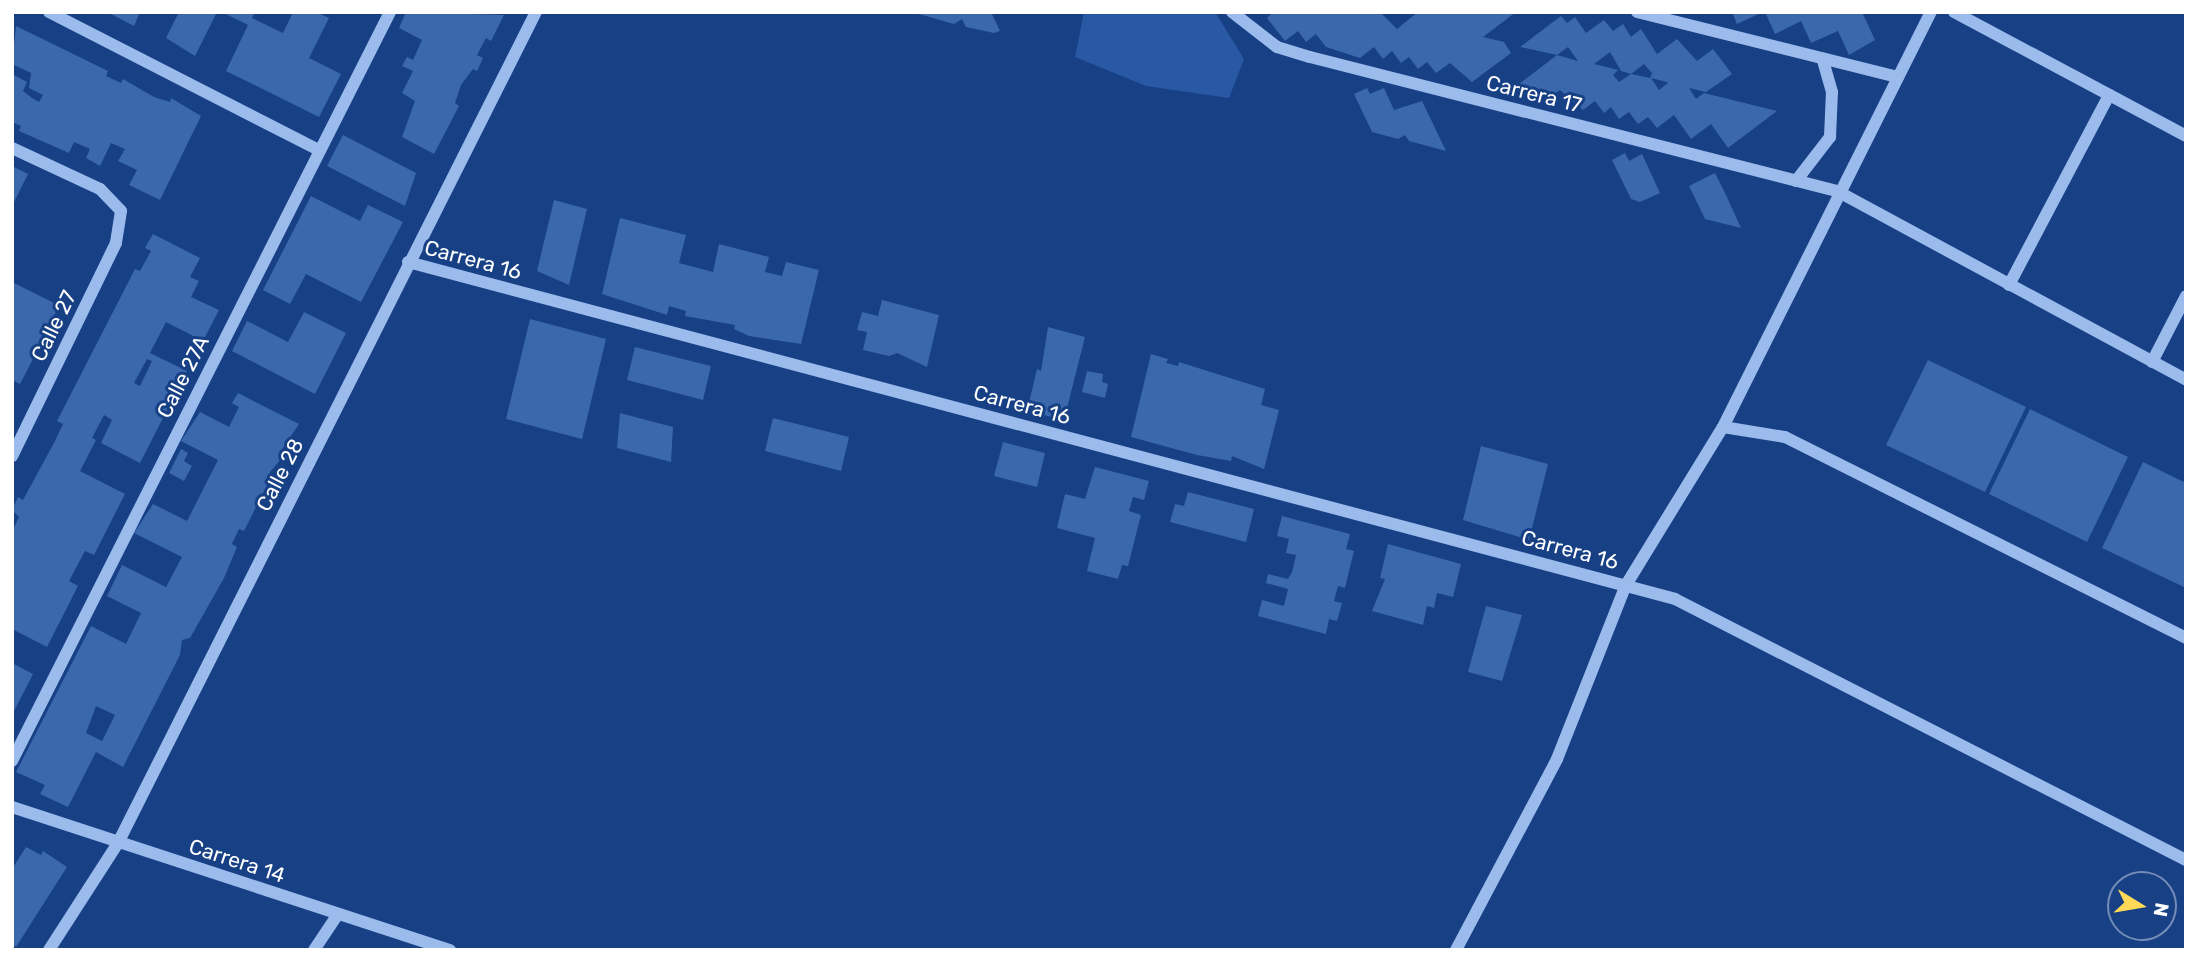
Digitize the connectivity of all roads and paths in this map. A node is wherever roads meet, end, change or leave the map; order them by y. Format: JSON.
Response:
{"nodes":[{"id":1,"x":49,"y":12,"type":"edge"},
{"id":2,"x":390,"y":12,"type":"edge"},
{"id":3,"x":536,"y":12,"type":"edge"},
{"id":4,"x":1232,"y":12,"type":"edge"},
{"id":5,"x":1637,"y":12,"type":"edge"},
{"id":6,"x":1931,"y":12,"type":"edge"},
{"id":7,"x":1954,"y":12,"type":"edge"},
{"id":8,"x":1822,"y":58,"type":"junction"},
{"id":9,"x":1898,"y":77,"type":"junction"},
{"id":10,"x":2109,"y":95,"type":"junction"},
{"id":11,"x":2186,"y":136,"type":"edge"},
{"id":12,"x":12,"y":148,"type":"edge"},
{"id":13,"x":318,"y":150,"type":"junction"},
{"id":14,"x":1796,"y":181,"type":"junction"},
{"id":15,"x":1837,"y":191,"type":"junction"},
{"id":16,"x":408,"y":262,"type":"junction"},
{"id":17,"x":2009,"y":285,"type":"junction"},
{"id":18,"x":2186,"y":296,"type":"edge"},
{"id":19,"x":2152,"y":362,"type":"junction"},
{"id":20,"x":2186,"y":380,"type":"edge"},
{"id":21,"x":1723,"y":427,"type":"junction"},
{"id":22,"x":12,"y":456,"type":"edge"},
{"id":23,"x":1626,"y":585,"type":"junction"},
{"id":24,"x":2186,"y":638,"type":"edge"},
{"id":25,"x":12,"y":761,"type":"edge"},
{"id":26,"x":12,"y":807,"type":"edge"},
{"id":27,"x":118,"y":843,"type":"junction"},
{"id":28,"x":2186,"y":860,"type":"edge"},
{"id":29,"x":338,"y":914,"type":"junction"},
{"id":30,"x":49,"y":950,"type":"edge"},
{"id":31,"x":314,"y":950,"type":"edge"},
{"id":32,"x":450,"y":950,"type":"edge"},
{"id":33,"x":1455,"y":950,"type":"edge"}],
"edges":[{"from":1,"to":13,"type":"street"},
{"from":2,"to":13,"type":"street","name":"Calle 27A"},
{"from":3,"to":16,"type":"street","name":"Calle 28"},
{"from":4,"to":14,"type":"street","name":"Carrera 17"},
{"from":5,"to":8,"type":"street"},
{"from":6,"to":9,"type":"street"},
{"from":7,"to":10,"type":"street"},
{"from":8,"to":9,"type":"street"},
{"from":8,"to":14,"type":"street"},
{"from":9,"to":15,"type":"street"},
{"from":10,"to":11,"type":"street"},
{"from":10,"to":17,"type":"street"},
{"from":12,"to":22,"type":"street","name":"Calle 27"},
{"from":13,"to":25,"type":"street","name":"Calle 27A"},
{"from":14,"to":15,"type":"street","name":"Carrera 17"},
{"from":15,"to":17,"type":"street","name":"Carrera 17"},
{"from":15,"to":21,"type":"street"},
{"from":16,"to":23,"type":"street","name":"Carrera 16"},
{"from":16,"to":27,"type":"street","name":"Calle 28"},
{"from":17,"to":19,"type":"street","name":"Carrera 17"},
{"from":18,"to":19,"type":"street"},
{"from":19,"to":20,"type":"street","name":"Carrera 17"},
{"from":21,"to":23,"type":"street"},
{"from":21,"to":24,"type":"street"},
{"from":23,"to":28,"type":"street","name":"Carrera 16"},
{"from":23,"to":33,"type":"street"},
{"from":26,"to":27,"type":"street","name":"Carrera 14"},
{"from":27,"to":29,"type":"street","name":"Carrera 14"},
{"from":27,"to":30,"type":"street","name":"Calle 28"},
{"from":29,"to":31,"type":"street"},
{"from":29,"to":32,"type":"street","name":"Carrera 14"}]}
